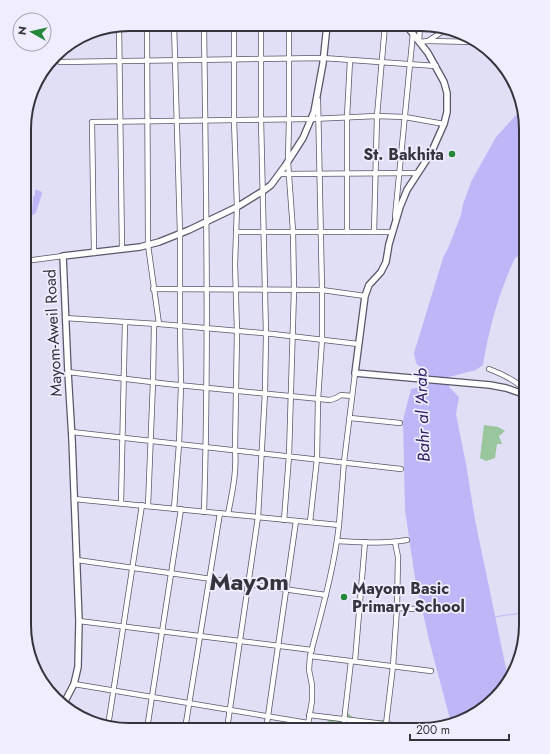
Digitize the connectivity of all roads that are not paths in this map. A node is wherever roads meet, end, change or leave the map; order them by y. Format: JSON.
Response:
{"nodes":[{"id":1,"x":119,"y":31,"type":"edge"},
{"id":2,"x":147,"y":31,"type":"edge"},
{"id":3,"x":174,"y":31,"type":"edge"},
{"id":4,"x":204,"y":31,"type":"edge"},
{"id":5,"x":234,"y":31,"type":"edge"},
{"id":6,"x":261,"y":31,"type":"edge"},
{"id":7,"x":289,"y":31,"type":"edge"},
{"id":8,"x":326,"y":31,"type":"edge"},
{"id":9,"x":385,"y":31,"type":"edge"},
{"id":10,"x":420,"y":31,"type":"edge"},
{"id":11,"x":413,"y":33,"type":"joint"},
{"id":12,"x":440,"y":33,"type":"edge"},
{"id":13,"x":428,"y":41,"type":"junction"},
{"id":14,"x":420,"y":42,"type":"junction"},
{"id":15,"x":466,"y":42,"type":"edge"},
{"id":16,"x":323,"y":58,"type":"junction"},
{"id":17,"x":261,"y":59,"type":"junction"},
{"id":18,"x":289,"y":59,"type":"junction"},
{"id":19,"x":175,"y":60,"type":"junction"},
{"id":20,"x":204,"y":60,"type":"junction"},
{"id":21,"x":234,"y":60,"type":"junction"},
{"id":22,"x":350,"y":60,"type":"junction"},
{"id":23,"x":147,"y":61,"type":"junction"},
{"id":24,"x":60,"y":62,"type":"dead end"},
{"id":25,"x":120,"y":62,"type":"junction"},
{"id":26,"x":382,"y":62,"type":"junction"},
{"id":27,"x":410,"y":64,"type":"junction"},
{"id":28,"x":436,"y":66,"type":"junction"},
{"id":29,"x":318,"y":92,"type":"junction"},
{"id":30,"x":377,"y":116,"type":"junction"},
{"id":31,"x":347,"y":117,"type":"junction"},
{"id":32,"x":318,"y":118,"type":"junction"},
{"id":33,"x":405,"y":118,"type":"junction"},
{"id":34,"x":261,"y":119,"type":"junction"},
{"id":35,"x":289,"y":119,"type":"junction"},
{"id":36,"x":311,"y":119,"type":"junction"},
{"id":37,"x":205,"y":120,"type":"junction"},
{"id":38,"x":234,"y":120,"type":"junction"},
{"id":39,"x":120,"y":121,"type":"junction"},
{"id":40,"x":147,"y":121,"type":"junction"},
{"id":41,"x":176,"y":121,"type":"junction"},
{"id":42,"x":444,"y":124,"type":"junction"},
{"id":43,"x":288,"y":162,"type":"junction"},
{"id":44,"x":347,"y":173,"type":"junction"},
{"id":45,"x":375,"y":173,"type":"junction"},
{"id":46,"x":400,"y":173,"type":"junction"},
{"id":47,"x":418,"y":173,"type":"junction"},
{"id":48,"x":280,"y":174,"type":"junction"},
{"id":49,"x":289,"y":174,"type":"junction"},
{"id":50,"x":319,"y":174,"type":"junction"},
{"id":51,"x":263,"y":191,"type":"junction"},
{"id":52,"x":237,"y":207,"type":"junction"},
{"id":53,"x":207,"y":222,"type":"junction"},
{"id":54,"x":395,"y":224,"type":"junction"},
{"id":55,"x":236,"y":232,"type":"junction"},
{"id":56,"x":264,"y":232,"type":"junction"},
{"id":57,"x":293,"y":232,"type":"junction"},
{"id":58,"x":321,"y":232,"type":"junction"},
{"id":59,"x":348,"y":232,"type":"junction"},
{"id":60,"x":374,"y":232,"type":"junction"},
{"id":61,"x":392,"y":232,"type":"junction"},
{"id":62,"x":180,"y":234,"type":"junction"},
{"id":63,"x":148,"y":245,"type":"junction"},
{"id":64,"x":122,"y":249,"type":"junction"},
{"id":65,"x":94,"y":252,"type":"junction"},
{"id":66,"x":63,"y":256,"type":"junction"},
{"id":67,"x":31,"y":260,"type":"edge"},
{"id":68,"x":153,"y":289,"type":"junction"},
{"id":69,"x":180,"y":289,"type":"junction"},
{"id":70,"x":207,"y":289,"type":"junction"},
{"id":71,"x":235,"y":289,"type":"junction"},
{"id":72,"x":266,"y":290,"type":"junction"},
{"id":73,"x":294,"y":290,"type":"junction"},
{"id":74,"x":322,"y":290,"type":"junction"},
{"id":75,"x":365,"y":296,"type":"junction"},
{"id":76,"x":65,"y":318,"type":"junction"},
{"id":77,"x":125,"y":322,"type":"junction"},
{"id":78,"x":156,"y":324,"type":"junction"},
{"id":79,"x":180,"y":326,"type":"junction"},
{"id":80,"x":208,"y":328,"type":"junction"},
{"id":81,"x":237,"y":331,"type":"junction"},
{"id":82,"x":266,"y":334,"type":"junction"},
{"id":83,"x":293,"y":337,"type":"junction"},
{"id":84,"x":322,"y":340,"type":"junction"},
{"id":85,"x":358,"y":344,"type":"junction"},
{"id":86,"x":489,"y":369,"type":"dead end"},
{"id":87,"x":68,"y":372,"type":"junction"},
{"id":88,"x":355,"y":373,"type":"junction"},
{"id":89,"x":124,"y":379,"type":"junction"},
{"id":90,"x":153,"y":382,"type":"junction"},
{"id":91,"x":519,"y":385,"type":"edge"},
{"id":92,"x":181,"y":386,"type":"junction"},
{"id":93,"x":206,"y":388,"type":"junction"},
{"id":94,"x":236,"y":391,"type":"junction"},
{"id":95,"x":519,"y":393,"type":"edge"},
{"id":96,"x":265,"y":394,"type":"junction"},
{"id":97,"x":292,"y":396,"type":"junction"},
{"id":98,"x":352,"y":396,"type":"junction"},
{"id":99,"x":318,"y":398,"type":"junction"},
{"id":100,"x":350,"y":418,"type":"junction"},
{"id":101,"x":400,"y":423,"type":"dead end"},
{"id":102,"x":72,"y":432,"type":"junction"},
{"id":103,"x":123,"y":437,"type":"junction"},
{"id":104,"x":150,"y":440,"type":"junction"},
{"id":105,"x":179,"y":444,"type":"junction"},
{"id":106,"x":206,"y":447,"type":"junction"},
{"id":107,"x":235,"y":450,"type":"junction"},
{"id":108,"x":262,"y":453,"type":"junction"},
{"id":109,"x":289,"y":456,"type":"junction"},
{"id":110,"x":317,"y":459,"type":"junction"},
{"id":111,"x":344,"y":462,"type":"junction"},
{"id":112,"x":401,"y":469,"type":"dead end"},
{"id":113,"x":74,"y":499,"type":"junction"},
{"id":114,"x":121,"y":503,"type":"junction"},
{"id":115,"x":145,"y":506,"type":"junction"},
{"id":116,"x":174,"y":509,"type":"junction"},
{"id":117,"x":181,"y":509,"type":"junction"},
{"id":118,"x":204,"y":512,"type":"junction"},
{"id":119,"x":220,"y":513,"type":"junction"},
{"id":120,"x":228,"y":514,"type":"junction"},
{"id":121,"x":258,"y":517,"type":"junction"},
{"id":122,"x":284,"y":520,"type":"junction"},
{"id":123,"x":296,"y":521,"type":"junction"},
{"id":124,"x":310,"y":522,"type":"junction"},
{"id":125,"x":339,"y":525,"type":"junction"},
{"id":126,"x":407,"y":540,"type":"dead end"},
{"id":127,"x":337,"y":541,"type":"junction"},
{"id":128,"x":365,"y":542,"type":"junction"},
{"id":129,"x":395,"y":542,"type":"junction"},
{"id":130,"x":77,"y":560,"type":"junction"},
{"id":131,"x":133,"y":568,"type":"junction"},
{"id":132,"x":171,"y":573,"type":"junction"},
{"id":133,"x":210,"y":579,"type":"junction"},
{"id":134,"x":248,"y":584,"type":"junction"},
{"id":135,"x":287,"y":590,"type":"junction"},
{"id":136,"x":326,"y":595,"type":"junction"},
{"id":137,"x":359,"y":606,"type":"junction"},
{"id":138,"x":397,"y":608,"type":"junction"},
{"id":139,"x":416,"y":609,"type":"dead end"},
{"id":140,"x":79,"y":622,"type":"junction"},
{"id":141,"x":124,"y":627,"type":"junction"},
{"id":142,"x":162,"y":632,"type":"junction"},
{"id":143,"x":200,"y":636,"type":"junction"},
{"id":144,"x":240,"y":641,"type":"junction"},
{"id":145,"x":279,"y":646,"type":"junction"},
{"id":146,"x":312,"y":650,"type":"junction"},
{"id":147,"x":310,"y":656,"type":"junction"},
{"id":148,"x":353,"y":661,"type":"junction"},
{"id":149,"x":393,"y":666,"type":"junction"},
{"id":150,"x":431,"y":671,"type":"dead end"},
{"id":151,"x":74,"y":684,"type":"junction"},
{"id":152,"x":114,"y":690,"type":"junction"},
{"id":153,"x":152,"y":697,"type":"junction"},
{"id":154,"x":65,"y":699,"type":"edge"},
{"id":155,"x":189,"y":703,"type":"junction"},
{"id":156,"x":230,"y":710,"type":"junction"},
{"id":157,"x":269,"y":716,"type":"junction"},
{"id":158,"x":309,"y":716,"type":"junction"},
{"id":159,"x":344,"y":720,"type":"junction"},
{"id":160,"x":109,"y":721,"type":"edge"},
{"id":161,"x":148,"y":723,"type":"edge"},
{"id":162,"x":186,"y":723,"type":"edge"},
{"id":163,"x":227,"y":723,"type":"edge"},
{"id":164,"x":268,"y":723,"type":"edge"},
{"id":165,"x":308,"y":723,"type":"joint"},
{"id":166,"x":344,"y":723,"type":"edge"},
{"id":167,"x":376,"y":723,"type":"edge"},
{"id":168,"x":386,"y":723,"type":"edge"}],
"edges":[{"from":1,"to":25,"type":"street"},
{"from":2,"to":23,"type":"street"},
{"from":3,"to":19,"type":"street"},
{"from":4,"to":20,"type":"street"},
{"from":5,"to":21,"type":"street"},
{"from":6,"to":17,"type":"street"},
{"from":7,"to":18,"type":"street"},
{"from":8,"to":16,"type":"main road","name":"Mayom-Aweil Road"},
{"from":9,"to":26,"type":"street"},
{"from":10,"to":14,"type":"street"},
{"from":11,"to":14,"type":"main road"},
{"from":11,"to":27,"type":"street"},
{"from":12,"to":13,"type":"street"},
{"from":13,"to":14,"type":"street"},
{"from":13,"to":15,"type":"street"},
{"from":14,"to":28,"type":"main road"},
{"from":16,"to":18,"type":"street"},
{"from":16,"to":22,"type":"street"},
{"from":16,"to":29,"type":"main road","name":"Mayom-Aweil Road"},
{"from":17,"to":18,"type":"street"},
{"from":17,"to":21,"type":"street"},
{"from":17,"to":34,"type":"street"},
{"from":18,"to":35,"type":"street"},
{"from":19,"to":20,"type":"street"},
{"from":19,"to":23,"type":"street"},
{"from":19,"to":41,"type":"street"},
{"from":20,"to":21,"type":"street"},
{"from":20,"to":37,"type":"street"},
{"from":21,"to":38,"type":"street"},
{"from":22,"to":26,"type":"street"},
{"from":22,"to":31,"type":"street"},
{"from":23,"to":25,"type":"street"},
{"from":23,"to":40,"type":"street"},
{"from":24,"to":25,"type":"street"},
{"from":25,"to":39,"type":"street"},
{"from":26,"to":27,"type":"street"},
{"from":26,"to":30,"type":"street"},
{"from":27,"to":28,"type":"street"},
{"from":27,"to":33,"type":"street"},
{"from":28,"to":42,"type":"main road"},
{"from":29,"to":32,"type":"street"},
{"from":29,"to":36,"type":"main road","name":"Mayom-Aweil Road"},
{"from":30,"to":31,"type":"street"},
{"from":30,"to":33,"type":"street"},
{"from":30,"to":45,"type":"street"},
{"from":31,"to":32,"type":"street"},
{"from":31,"to":44,"type":"street"},
{"from":32,"to":36,"type":"street"},
{"from":32,"to":50,"type":"street"},
{"from":33,"to":42,"type":"street"},
{"from":33,"to":46,"type":"street"},
{"from":34,"to":35,"type":"street"},
{"from":34,"to":38,"type":"street"},
{"from":34,"to":51,"type":"street"},
{"from":35,"to":36,"type":"street"},
{"from":35,"to":43,"type":"street"},
{"from":36,"to":43,"type":"main road","name":"Mayom-Aweil Road"},
{"from":37,"to":38,"type":"street"},
{"from":37,"to":41,"type":"street"},
{"from":37,"to":53,"type":"street"},
{"from":38,"to":52,"type":"street"},
{"from":39,"to":40,"type":"street"},
{"from":39,"to":64,"type":"street"},
{"from":39,"to":65,"type":"street"},
{"from":40,"to":41,"type":"street"},
{"from":40,"to":63,"type":"street"},
{"from":41,"to":62,"type":"street"},
{"from":42,"to":47,"type":"main road"},
{"from":43,"to":48,"type":"main road","name":"Mayom-Aweil Road"},
{"from":43,"to":49,"type":"street"},
{"from":44,"to":45,"type":"street"},
{"from":44,"to":50,"type":"street"},
{"from":44,"to":59,"type":"street"},
{"from":45,"to":46,"type":"street"},
{"from":45,"to":60,"type":"street"},
{"from":46,"to":47,"type":"street"},
{"from":46,"to":54,"type":"street"},
{"from":47,"to":54,"type":"main road"},
{"from":48,"to":49,"type":"street"},
{"from":48,"to":51,"type":"main road","name":"Mayom-Aweil Road"},
{"from":49,"to":50,"type":"street"},
{"from":49,"to":57,"type":"street"},
{"from":50,"to":58,"type":"street"},
{"from":51,"to":52,"type":"main road","name":"Mayom-Aweil Road"},
{"from":51,"to":56,"type":"street"},
{"from":52,"to":53,"type":"main road","name":"Mayom-Aweil Road"},
{"from":52,"to":55,"type":"street"},
{"from":53,"to":62,"type":"main road","name":"Mayom-Aweil Road"},
{"from":53,"to":70,"type":"street"},
{"from":54,"to":61,"type":"main road"},
{"from":55,"to":56,"type":"street"},
{"from":55,"to":71,"type":"street"},
{"from":56,"to":57,"type":"street"},
{"from":56,"to":72,"type":"street"},
{"from":57,"to":58,"type":"street"},
{"from":57,"to":73,"type":"street"},
{"from":58,"to":59,"type":"street"},
{"from":58,"to":74,"type":"street"},
{"from":59,"to":60,"type":"street"},
{"from":60,"to":61,"type":"street"},
{"from":61,"to":75,"type":"main road"},
{"from":62,"to":63,"type":"main road","name":"Mayom-Aweil Road"},
{"from":62,"to":69,"type":"street"},
{"from":63,"to":64,"type":"main road","name":"Mayom-Aweil Road"},
{"from":63,"to":68,"type":"street"},
{"from":64,"to":65,"type":"main road","name":"Mayom-Aweil Road"},
{"from":65,"to":66,"type":"main road","name":"Mayom-Aweil Road"},
{"from":66,"to":67,"type":"street"},
{"from":66,"to":76,"type":"main road","name":"Mayom-Aweil Road"},
{"from":68,"to":69,"type":"street"},
{"from":68,"to":78,"type":"street"},
{"from":69,"to":70,"type":"street"},
{"from":69,"to":79,"type":"street"},
{"from":70,"to":71,"type":"street"},
{"from":70,"to":80,"type":"street"},
{"from":71,"to":72,"type":"street"},
{"from":71,"to":81,"type":"street"},
{"from":72,"to":73,"type":"street"},
{"from":72,"to":82,"type":"street"},
{"from":73,"to":74,"type":"street"},
{"from":73,"to":83,"type":"street"},
{"from":74,"to":75,"type":"street"},
{"from":74,"to":84,"type":"street"},
{"from":75,"to":85,"type":"main road"},
{"from":76,"to":77,"type":"street"},
{"from":76,"to":87,"type":"main road","name":"Mayom-Aweil Road"},
{"from":77,"to":78,"type":"street"},
{"from":77,"to":89,"type":"street"},
{"from":78,"to":79,"type":"street"},
{"from":78,"to":90,"type":"street"},
{"from":79,"to":80,"type":"street"},
{"from":79,"to":92,"type":"street"},
{"from":80,"to":81,"type":"street"},
{"from":80,"to":93,"type":"street"},
{"from":81,"to":82,"type":"street"},
{"from":81,"to":94,"type":"street"},
{"from":82,"to":83,"type":"street"},
{"from":82,"to":96,"type":"street"},
{"from":83,"to":84,"type":"street"},
{"from":83,"to":97,"type":"street"},
{"from":84,"to":85,"type":"street"},
{"from":84,"to":99,"type":"street"},
{"from":85,"to":88,"type":"main road"},
{"from":86,"to":91,"type":"street"},
{"from":87,"to":89,"type":"street"},
{"from":87,"to":102,"type":"main road","name":"Mayom-Aweil Road"},
{"from":88,"to":95,"type":"main road"},
{"from":88,"to":98,"type":"street"},
{"from":89,"to":90,"type":"street"},
{"from":89,"to":103,"type":"street"},
{"from":90,"to":92,"type":"street"},
{"from":90,"to":104,"type":"street"},
{"from":92,"to":93,"type":"street"},
{"from":92,"to":105,"type":"street"},
{"from":93,"to":94,"type":"street"},
{"from":93,"to":106,"type":"street"},
{"from":94,"to":96,"type":"street"},
{"from":94,"to":107,"type":"street"},
{"from":96,"to":97,"type":"street"},
{"from":96,"to":108,"type":"street"},
{"from":97,"to":99,"type":"street"},
{"from":97,"to":109,"type":"street"},
{"from":98,"to":99,"type":"street"},
{"from":98,"to":100,"type":"street"},
{"from":99,"to":110,"type":"street"},
{"from":100,"to":101,"type":"street"},
{"from":100,"to":111,"type":"street"},
{"from":102,"to":103,"type":"street"},
{"from":102,"to":113,"type":"main road","name":"Mayom-Aweil Road"},
{"from":103,"to":104,"type":"street"},
{"from":103,"to":114,"type":"street"},
{"from":104,"to":105,"type":"street"},
{"from":104,"to":115,"type":"street"},
{"from":105,"to":106,"type":"street"},
{"from":105,"to":116,"type":"street"},
{"from":106,"to":107,"type":"street"},
{"from":106,"to":118,"type":"street"},
{"from":107,"to":108,"type":"street"},
{"from":107,"to":120,"type":"street"},
{"from":108,"to":109,"type":"street"},
{"from":108,"to":121,"type":"street"},
{"from":109,"to":110,"type":"street"},
{"from":109,"to":122,"type":"street"},
{"from":110,"to":111,"type":"street"},
{"from":110,"to":124,"type":"street"},
{"from":111,"to":112,"type":"street"},
{"from":111,"to":125,"type":"street"},
{"from":113,"to":114,"type":"street"},
{"from":113,"to":130,"type":"main road","name":"Mayom-Aweil Road"},
{"from":114,"to":115,"type":"street"},
{"from":115,"to":116,"type":"street"},
{"from":115,"to":131,"type":"street"},
{"from":116,"to":117,"type":"street"},
{"from":117,"to":118,"type":"street"},
{"from":117,"to":132,"type":"street"},
{"from":118,"to":119,"type":"street"},
{"from":119,"to":120,"type":"street"},
{"from":119,"to":133,"type":"street"},
{"from":120,"to":121,"type":"street"},
{"from":121,"to":122,"type":"street"},
{"from":121,"to":134,"type":"street"},
{"from":122,"to":123,"type":"street"},
{"from":123,"to":124,"type":"street"},
{"from":123,"to":135,"type":"street"},
{"from":124,"to":125,"type":"street"},
{"from":125,"to":127,"type":"street"},
{"from":126,"to":129,"type":"street"},
{"from":127,"to":128,"type":"street"},
{"from":127,"to":136,"type":"street"},
{"from":128,"to":129,"type":"street"},
{"from":128,"to":137,"type":"street"},
{"from":129,"to":138,"type":"street"},
{"from":130,"to":131,"type":"street"},
{"from":130,"to":140,"type":"main road","name":"Mayom-Aweil Road"},
{"from":131,"to":132,"type":"street"},
{"from":131,"to":141,"type":"street"},
{"from":132,"to":133,"type":"street"},
{"from":132,"to":142,"type":"street"},
{"from":133,"to":134,"type":"street"},
{"from":133,"to":143,"type":"street"},
{"from":134,"to":135,"type":"street"},
{"from":134,"to":144,"type":"street"},
{"from":135,"to":136,"type":"street"},
{"from":135,"to":145,"type":"street"},
{"from":136,"to":146,"type":"street"},
{"from":137,"to":138,"type":"street"},
{"from":137,"to":148,"type":"street"},
{"from":138,"to":139,"type":"street"},
{"from":138,"to":149,"type":"street"},
{"from":140,"to":141,"type":"street"},
{"from":140,"to":151,"type":"main road","name":"Mayom-Aweil Road"},
{"from":141,"to":142,"type":"street"},
{"from":141,"to":152,"type":"street"},
{"from":142,"to":143,"type":"street"},
{"from":142,"to":153,"type":"street"},
{"from":143,"to":144,"type":"street"},
{"from":143,"to":155,"type":"street"},
{"from":144,"to":145,"type":"street"},
{"from":144,"to":156,"type":"street"},
{"from":145,"to":146,"type":"street"},
{"from":145,"to":157,"type":"street"},
{"from":146,"to":147,"type":"street"},
{"from":147,"to":148,"type":"street"},
{"from":147,"to":158,"type":"street"},
{"from":148,"to":149,"type":"street"},
{"from":148,"to":159,"type":"street"},
{"from":149,"to":150,"type":"street"},
{"from":149,"to":168,"type":"street"},
{"from":151,"to":152,"type":"street"},
{"from":151,"to":154,"type":"main road","name":"Mayom-Aweil Road"},
{"from":152,"to":153,"type":"street"},
{"from":152,"to":160,"type":"street"},
{"from":153,"to":155,"type":"street"},
{"from":153,"to":161,"type":"street"},
{"from":155,"to":156,"type":"street"},
{"from":155,"to":162,"type":"street"},
{"from":156,"to":157,"type":"street"},
{"from":156,"to":163,"type":"street"},
{"from":157,"to":164,"type":"street"},
{"from":157,"to":165,"type":"street"},
{"from":158,"to":159,"type":"street"},
{"from":158,"to":165,"type":"street"},
{"from":159,"to":166,"type":"street"},
{"from":159,"to":167,"type":"street"}]}
